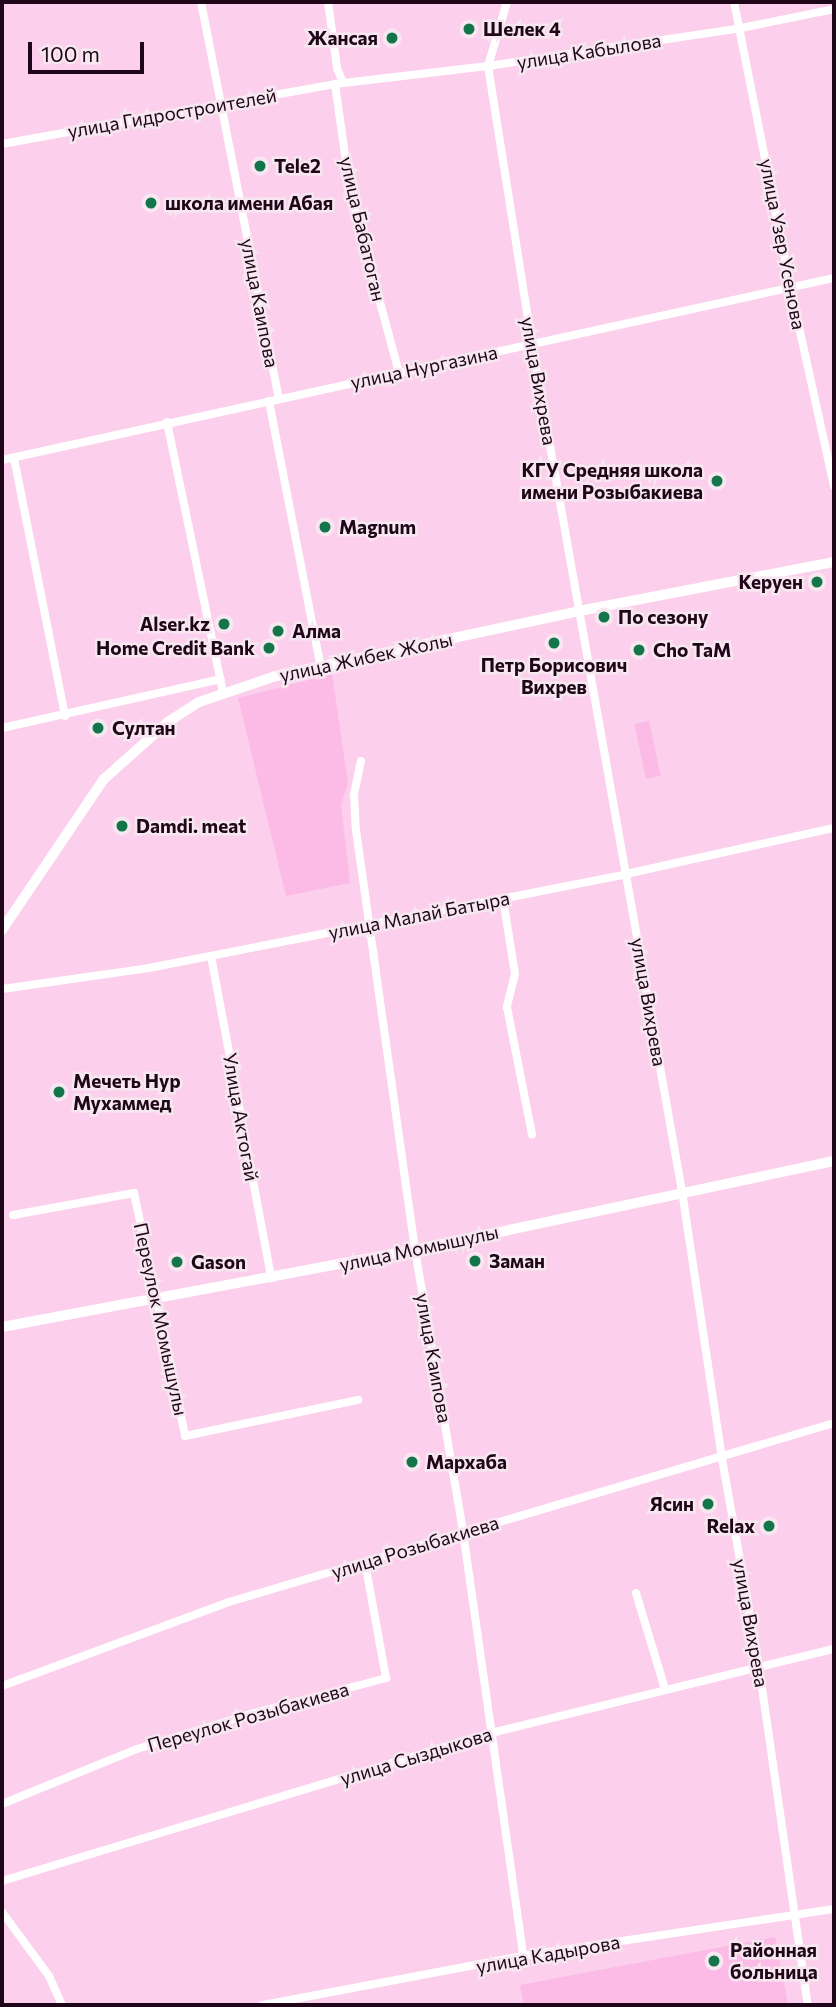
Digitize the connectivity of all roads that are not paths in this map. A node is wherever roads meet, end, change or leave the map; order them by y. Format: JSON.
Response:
{"nodes":[{"id":1,"x":201,"y":2,"type":"edge"},
{"id":2,"x":328,"y":2,"type":"edge"},
{"id":3,"x":507,"y":2,"type":"edge"},
{"id":4,"x":734,"y":2,"type":"edge"},
{"id":5,"x":834,"y":9,"type":"edge"},
{"id":6,"x":741,"y":28,"type":"junction"},
{"id":7,"x":488,"y":66,"type":"junction"},
{"id":8,"x":339,"y":83,"type":"junction"},
{"id":9,"x":221,"y":104,"type":"junction"},
{"id":10,"x":2,"y":144,"type":"edge"},
{"id":11,"x":834,"y":278,"type":"edge"},
{"id":12,"x":790,"y":286,"type":"junction"},
{"id":13,"x":532,"y":344,"type":"junction"},
{"id":14,"x":399,"y":373,"type":"junction"},
{"id":15,"x":279,"y":398,"type":"junction"},
{"id":16,"x":269,"y":401,"type":"junction"},
{"id":17,"x":167,"y":422,"type":"junction"},
{"id":18,"x":14,"y":458,"type":"junction"},
{"id":19,"x":2,"y":460,"type":"edge"},
{"id":20,"x":834,"y":486,"type":"edge"},
{"id":21,"x":834,"y":562,"type":"edge"},
{"id":22,"x":579,"y":611,"type":"junction"},
{"id":23,"x":321,"y":668,"type":"junction"},
{"id":24,"x":221,"y":679,"type":"junction"},
{"id":25,"x":223,"y":692,"type":"junction"},
{"id":26,"x":65,"y":716,"type":"junction"},
{"id":27,"x":2,"y":729,"type":"edge"},
{"id":28,"x":361,"y":761,"type":"dead end"},
{"id":29,"x":834,"y":828,"type":"edge"},
{"id":30,"x":626,"y":874,"type":"junction"},
{"id":31,"x":503,"y":899,"type":"junction"},
{"id":32,"x":370,"y":924,"type":"junction"},
{"id":33,"x":2,"y":930,"type":"edge"},
{"id":34,"x":211,"y":956,"type":"junction"},
{"id":35,"x":2,"y":989,"type":"edge"},
{"id":36,"x":532,"y":1135,"type":"dead end"},
{"id":37,"x":834,"y":1161,"type":"edge"},
{"id":38,"x":682,"y":1191,"type":"junction"},
{"id":39,"x":13,"y":1215,"type":"dead end"},
{"id":40,"x":415,"y":1250,"type":"junction"},
{"id":41,"x":271,"y":1278,"type":"junction"},
{"id":42,"x":156,"y":1299,"type":"junction"},
{"id":43,"x":2,"y":1327,"type":"edge"},
{"id":44,"x":358,"y":1400,"type":"dead end"},
{"id":45,"x":834,"y":1423,"type":"edge"},
{"id":46,"x":722,"y":1459,"type":"junction"},
{"id":47,"x":463,"y":1532,"type":"junction"},
{"id":48,"x":365,"y":1562,"type":"junction"},
{"id":49,"x":636,"y":1593,"type":"dead end"},
{"id":50,"x":834,"y":1648,"type":"edge"},
{"id":51,"x":759,"y":1667,"type":"junction"},
{"id":52,"x":2,"y":1686,"type":"edge"},
{"id":53,"x":665,"y":1689,"type":"junction"},
{"id":54,"x":491,"y":1733,"type":"junction"},
{"id":55,"x":2,"y":1804,"type":"edge"},
{"id":56,"x":2,"y":1881,"type":"edge"},
{"id":57,"x":834,"y":1909,"type":"edge"},
{"id":58,"x":2,"y":1912,"type":"edge"},
{"id":59,"x":794,"y":1917,"type":"junction"},
{"id":60,"x":523,"y":1956,"type":"junction"},
{"id":61,"x":62,"y":2005,"type":"edge"},
{"id":62,"x":263,"y":2005,"type":"edge"},
{"id":63,"x":808,"y":2005,"type":"edge"}],
"edges":[{"from":1,"to":9,"type":"street","name":"улица Каипова"},
{"from":2,"to":8,"type":"street","name":"улица Бабатоган"},
{"from":3,"to":7,"type":"street","name":"улица Вихрева"},
{"from":4,"to":6,"type":"street","name":"улица Узер Усенова"},
{"from":5,"to":6,"type":"street","name":"улица Кабылова"},
{"from":6,"to":7,"type":"street","name":"улица Кабылова"},
{"from":6,"to":12,"type":"street","name":"улица Узер Усенова"},
{"from":7,"to":8,"type":"street","name":"улица Кабылова"},
{"from":7,"to":13,"type":"street","name":"улица Вихрева"},
{"from":8,"to":9,"type":"street","name":"улица Гидростроителей"},
{"from":8,"to":14,"type":"street","name":"улица Бабатоган"},
{"from":9,"to":10,"type":"street","name":"улица Гидростроителей"},
{"from":9,"to":15,"type":"street","name":"улица Каипова"},
{"from":11,"to":12,"type":"street","name":"улица Нургазина"},
{"from":12,"to":13,"type":"street","name":"улица Нургазина"},
{"from":12,"to":20,"type":"street","name":"улица Узер Усенова"},
{"from":13,"to":14,"type":"street","name":"улица Нургазина"},
{"from":13,"to":22,"type":"street","name":"улица Вихрева"},
{"from":14,"to":15,"type":"street","name":"улица Нургазина"},
{"from":15,"to":16,"type":"street","name":"улица Нургазина"},
{"from":16,"to":17,"type":"street","name":"улица Нургазина"},
{"from":16,"to":23,"type":"street"},
{"from":17,"to":18,"type":"street","name":"улица Нургазина"},
{"from":17,"to":24,"type":"street"},
{"from":18,"to":19,"type":"street","name":"улица Нургазина"},
{"from":18,"to":26,"type":"street"},
{"from":21,"to":22,"type":"main road","name":"улица Жибек Жолы"},
{"from":22,"to":23,"type":"main road","name":"улица Жибек Жолы"},
{"from":22,"to":30,"type":"street","name":"улица Вихрева"},
{"from":23,"to":25,"type":"main road","name":"улица Жибек Жолы"},
{"from":24,"to":25,"type":"street"},
{"from":24,"to":26,"type":"street"},
{"from":25,"to":33,"type":"main road","name":"улица Жибек Жолы"},
{"from":26,"to":27,"type":"street"},
{"from":28,"to":32,"type":"street","name":"улица Каипова"},
{"from":29,"to":30,"type":"street","name":"улица Малай Батыра"},
{"from":30,"to":31,"type":"street","name":"улица Малай Батыра"},
{"from":30,"to":38,"type":"street","name":"улица Вихрева"},
{"from":31,"to":32,"type":"street","name":"улица Малай Батыра"},
{"from":31,"to":36,"type":"street"},
{"from":32,"to":34,"type":"street","name":"улица Малай Батыра"},
{"from":32,"to":40,"type":"street","name":"улица Каипова"},
{"from":34,"to":35,"type":"street","name":"улица Малай Батыра"},
{"from":34,"to":41,"type":"street","name":"Улица Актогай"},
{"from":37,"to":38,"type":"street","name":"улица Момышулы"},
{"from":38,"to":40,"type":"street","name":"улица Момышулы"},
{"from":38,"to":46,"type":"street","name":"улица Вихрева"},
{"from":39,"to":42,"type":"street","name":"Переулок Момышулы"},
{"from":40,"to":41,"type":"street","name":"улица Момышулы"},
{"from":40,"to":47,"type":"street","name":"улица Каипова"},
{"from":41,"to":42,"type":"street","name":"улица Момышулы"},
{"from":42,"to":43,"type":"street","name":"улица Момышулы"},
{"from":42,"to":44,"type":"street","name":"Переулок Момышулы"},
{"from":45,"to":46,"type":"street","name":"улица Розыбакиева"},
{"from":46,"to":47,"type":"street","name":"улица Розыбакиева"},
{"from":46,"to":51,"type":"street","name":"улица Вихрева"},
{"from":47,"to":48,"type":"street","name":"улица Розыбакиева"},
{"from":47,"to":54,"type":"street","name":"улица Каипова"},
{"from":48,"to":52,"type":"street","name":"улица Розыбакиева"},
{"from":48,"to":55,"type":"street","name":"Переулок Розыбакиева"},
{"from":49,"to":53,"type":"street"},
{"from":50,"to":51,"type":"street","name":"улица Сыздыкова"},
{"from":51,"to":53,"type":"street","name":"улица Сыздыкова"},
{"from":51,"to":59,"type":"street","name":"улица Вихрева"},
{"from":53,"to":54,"type":"street","name":"улица Сыздыкова"},
{"from":54,"to":56,"type":"street","name":"улица Сыздыкова"},
{"from":54,"to":60,"type":"street","name":"улица Каипова"},
{"from":57,"to":59,"type":"street","name":"улица Кадырова"},
{"from":58,"to":61,"type":"street"},
{"from":59,"to":60,"type":"street","name":"улица Кадырова"},
{"from":59,"to":63,"type":"street","name":"улица Вихрева"},
{"from":60,"to":62,"type":"street","name":"улица Кадырова"}]}
